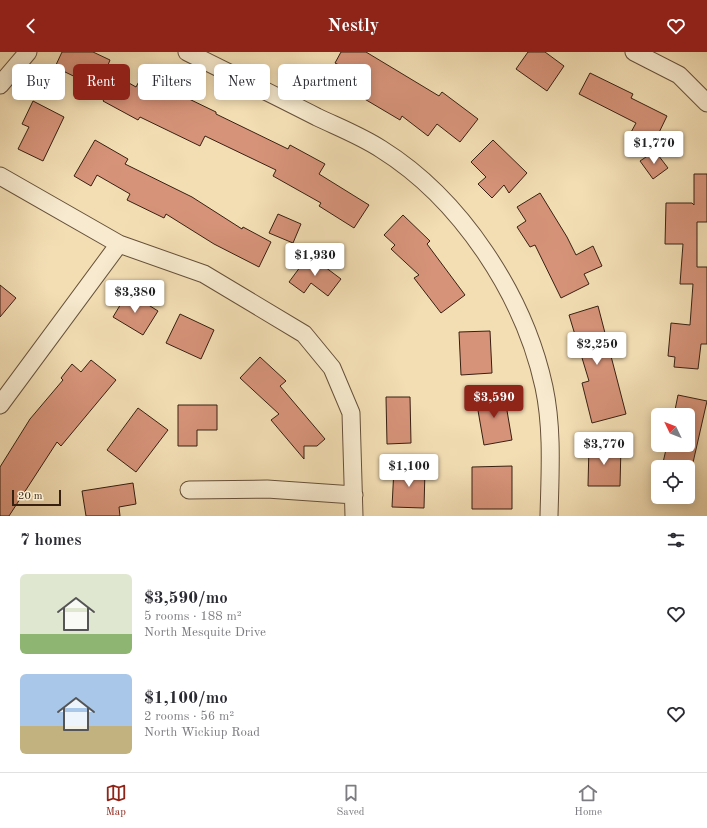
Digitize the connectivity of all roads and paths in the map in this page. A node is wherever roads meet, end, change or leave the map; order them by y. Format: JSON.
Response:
{"nodes":[{"id":1,"x":28,"y":52,"type":"edge"},
{"id":2,"x":188,"y":52,"type":"edge"},
{"id":3,"x":634,"y":52,"type":"edge"},
{"id":4,"x":0,"y":85,"type":"edge"},
{"id":5,"x":707,"y":103,"type":"edge"},
{"id":6,"x":0,"y":176,"type":"edge"},
{"id":7,"x":119,"y":244,"type":"junction"},
{"id":8,"x":0,"y":405,"type":"edge"},
{"id":9,"x":189,"y":490,"type":"dead end"},
{"id":10,"x":354,"y":495,"type":"junction"},
{"id":11,"x":354,"y":516,"type":"edge"},
{"id":12,"x":550,"y":516,"type":"edge"}],
"edges":[{"from":1,"to":4,"type":"street"},
{"from":2,"to":12,"type":"street"},
{"from":3,"to":5,"type":"street"},
{"from":6,"to":7,"type":"street"},
{"from":7,"to":8,"type":"street"},
{"from":7,"to":10,"type":"street"},
{"from":9,"to":10,"type":"street"},
{"from":10,"to":11,"type":"street"}]}
